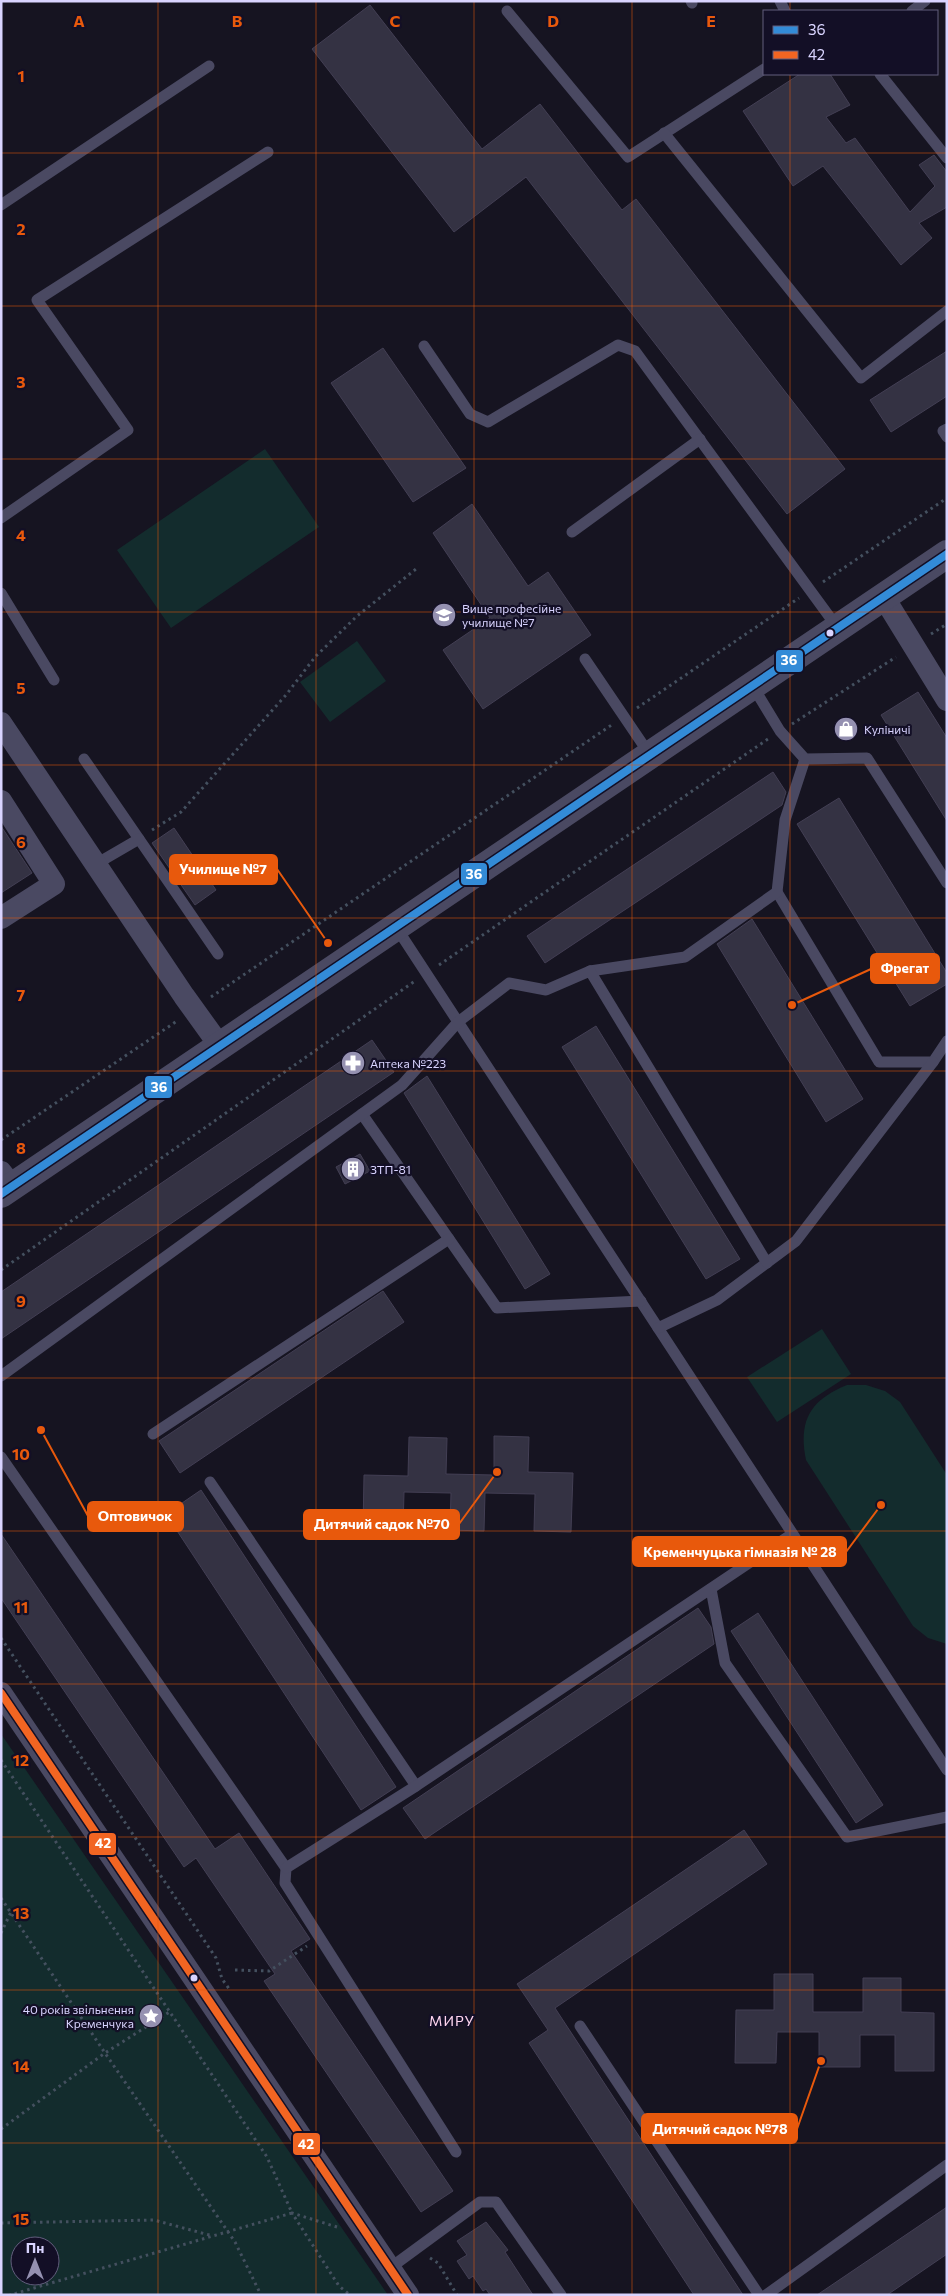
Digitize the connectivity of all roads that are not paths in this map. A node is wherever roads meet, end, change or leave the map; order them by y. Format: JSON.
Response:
{"nodes":[{"id":1,"x":925,"y":1,"type":"edge"},
{"id":2,"x":913,"y":10,"type":"edge"},
{"id":3,"x":507,"y":12,"type":"dead end"},
{"id":4,"x":208,"y":66,"type":"dead end"},
{"id":5,"x":763,"y":70,"type":"edge"},
{"id":6,"x":881,"y":75,"type":"edge"},
{"id":7,"x":664,"y":133,"type":"junction"},
{"id":8,"x":268,"y":152,"type":"dead end"},
{"id":9,"x":947,"y":158,"type":"edge"},
{"id":10,"x":1,"y":205,"type":"edge"},
{"id":11,"x":947,"y":311,"type":"edge"},
{"id":12,"x":424,"y":346,"type":"dead end"},
{"id":13,"x":947,"y":429,"type":"edge"},
{"id":14,"x":947,"y":437,"type":"edge"},
{"id":15,"x":700,"y":439,"type":"junction"},
{"id":16,"x":1,"y":518,"type":"edge"},
{"id":17,"x":572,"y":532,"type":"dead end"},
{"id":18,"x":947,"y":554,"type":"edge"},
{"id":19,"x":1,"y":593,"type":"edge"},
{"id":20,"x":883,"y":596,"type":"junction"},
{"id":21,"x":837,"y":627,"type":"junction"},
{"id":22,"x":585,"y":659,"type":"dead end"},
{"id":23,"x":54,"y":680,"type":"dead end"},
{"id":24,"x":752,"y":685,"type":"junction"},
{"id":25,"x":947,"y":700,"type":"edge"},
{"id":26,"x":1,"y":724,"type":"edge"},
{"id":27,"x":650,"y":755,"type":"junction"},
{"id":28,"x":84,"y":759,"type":"dead end"},
{"id":29,"x":805,"y":759,"type":"junction"},
{"id":30,"x":1,"y":801,"type":"edge"},
{"id":31,"x":139,"y":839,"type":"junction"},
{"id":32,"x":96,"y":864,"type":"junction"},
{"id":33,"x":947,"y":883,"type":"edge"},
{"id":34,"x":776,"y":892,"type":"junction"},
{"id":35,"x":1,"y":918,"type":"edge"},
{"id":36,"x":396,"y":927,"type":"junction"},
{"id":37,"x":218,"y":954,"type":"dead end"},
{"id":38,"x":590,"y":971,"type":"junction"},
{"id":39,"x":458,"y":1022,"type":"junction"},
{"id":40,"x":947,"y":1041,"type":"edge"},
{"id":41,"x":220,"y":1046,"type":"junction"},
{"id":42,"x":932,"y":1062,"type":"junction"},
{"id":43,"x":362,"y":1114,"type":"junction"},
{"id":44,"x":5,"y":1184,"type":"edge"},
{"id":45,"x":449,"y":1239,"type":"junction"},
{"id":46,"x":767,"y":1262,"type":"junction"},
{"id":47,"x":641,"y":1301,"type":"junction"},
{"id":48,"x":658,"y":1328,"type":"junction"},
{"id":49,"x":1,"y":1376,"type":"edge"},
{"id":50,"x":153,"y":1434,"type":"dead end"},
{"id":51,"x":1,"y":1457,"type":"edge"},
{"id":52,"x":210,"y":1482,"type":"dead end"},
{"id":53,"x":792,"y":1534,"type":"junction"},
{"id":54,"x":711,"y":1589,"type":"junction"},
{"id":55,"x":1,"y":1693,"type":"edge"},
{"id":56,"x":947,"y":1770,"type":"edge"},
{"id":57,"x":416,"y":1786,"type":"junction"},
{"id":58,"x":947,"y":1817,"type":"edge"},
{"id":59,"x":286,"y":1868,"type":"junction"},
{"id":60,"x":580,"y":2026,"type":"dead end"},
{"id":61,"x":456,"y":2152,"type":"dead end"},
{"id":62,"x":947,"y":2165,"type":"edge"},
{"id":63,"x":390,"y":2268,"type":"junction"},
{"id":64,"x":408,"y":2295,"type":"edge"},
{"id":65,"x":561,"y":2295,"type":"edge"},
{"id":66,"x":759,"y":2295,"type":"edge"},
{"id":67,"x":766,"y":2295,"type":"edge"}],
"edges":[{"from":1,"to":2,"type":"lane"},
{"from":3,"to":7,"type":"lane"},
{"from":4,"to":10,"type":"lane"},
{"from":5,"to":7,"type":"lane"},
{"from":6,"to":9,"type":"lane"},
{"from":7,"to":11,"type":"lane"},
{"from":8,"to":16,"type":"lane"},
{"from":12,"to":15,"type":"lane"},
{"from":13,"to":14,"type":"lane"},
{"from":15,"to":17,"type":"lane"},
{"from":15,"to":21,"type":"lane"},
{"from":18,"to":20,"type":"street"},
{"from":19,"to":23,"type":"lane"},
{"from":20,"to":21,"type":"street"},
{"from":20,"to":25,"type":"street"},
{"from":21,"to":24,"type":"street"},
{"from":22,"to":27,"type":"lane"},
{"from":24,"to":27,"type":"street"},
{"from":24,"to":29,"type":"lane"},
{"from":26,"to":32,"type":"street"},
{"from":27,"to":36,"type":"street"},
{"from":28,"to":31,"type":"lane"},
{"from":29,"to":33,"type":"lane"},
{"from":29,"to":34,"type":"lane"},
{"from":30,"to":35,"type":"street"},
{"from":31,"to":32,"type":"lane"},
{"from":31,"to":37,"type":"lane"},
{"from":32,"to":41,"type":"street"},
{"from":34,"to":38,"type":"lane"},
{"from":34,"to":42,"type":"lane"},
{"from":36,"to":39,"type":"lane"},
{"from":36,"to":41,"type":"street"},
{"from":38,"to":39,"type":"lane"},
{"from":38,"to":46,"type":"lane"},
{"from":39,"to":43,"type":"lane"},
{"from":39,"to":47,"type":"lane"},
{"from":40,"to":42,"type":"lane"},
{"from":41,"to":44,"type":"street"},
{"from":42,"to":46,"type":"lane"},
{"from":43,"to":45,"type":"lane"},
{"from":43,"to":49,"type":"lane"},
{"from":45,"to":47,"type":"lane"},
{"from":45,"to":50,"type":"lane"},
{"from":46,"to":48,"type":"lane"},
{"from":47,"to":48,"type":"lane"},
{"from":48,"to":53,"type":"lane"},
{"from":51,"to":59,"type":"lane"},
{"from":52,"to":57,"type":"lane"},
{"from":53,"to":54,"type":"lane"},
{"from":53,"to":56,"type":"lane"},
{"from":54,"to":57,"type":"lane"},
{"from":54,"to":58,"type":"lane"},
{"from":55,"to":63,"type":"street"},
{"from":57,"to":59,"type":"lane"},
{"from":59,"to":61,"type":"lane"},
{"from":60,"to":66,"type":"lane"},
{"from":62,"to":67,"type":"lane"},
{"from":63,"to":64,"type":"street"},
{"from":63,"to":65,"type":"lane"}]}
